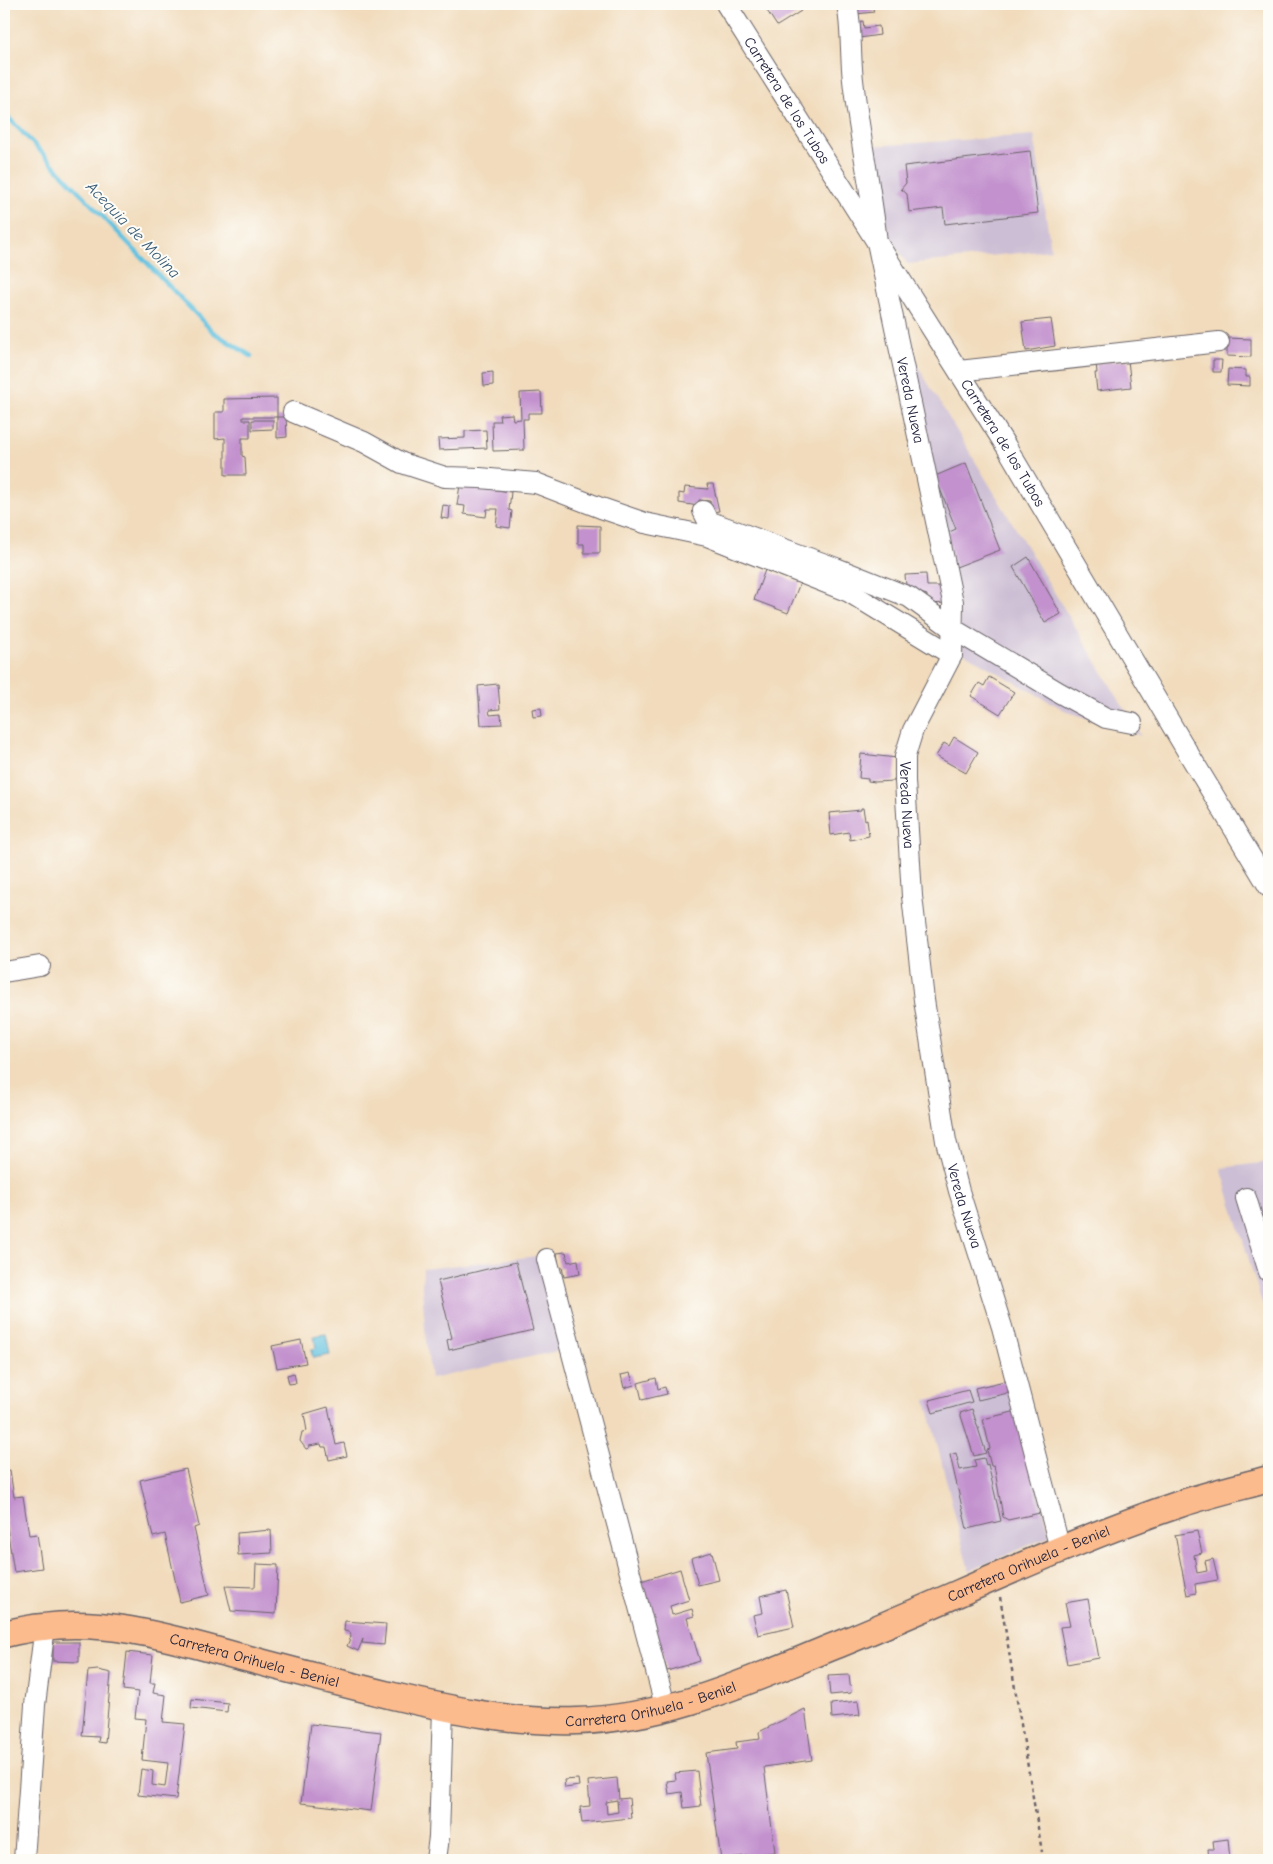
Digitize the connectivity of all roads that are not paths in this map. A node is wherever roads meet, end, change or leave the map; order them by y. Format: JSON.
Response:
{"nodes":[{"id":1,"x":726,"y":4,"type":"edge"},
{"id":2,"x":847,"y":4,"type":"edge"},
{"id":3,"x":877,"y":242,"type":"junction"},
{"id":4,"x":1218,"y":342,"type":"dead end"},
{"id":5,"x":959,"y":371,"type":"junction"},
{"id":6,"x":293,"y":412,"type":"dead end"},
{"id":7,"x":703,"y":512,"type":"dead end"},
{"id":8,"x":953,"y":629,"type":"junction"},
{"id":9,"x":952,"y":656,"type":"junction"},
{"id":10,"x":1132,"y":723,"type":"dead end"},
{"id":11,"x":1268,"y":881,"type":"edge"},
{"id":12,"x":40,"y":966,"type":"dead end"},
{"id":13,"x":4,"y":972,"type":"edge"},
{"id":14,"x":1246,"y":1198,"type":"dead end"},
{"id":15,"x":547,"y":1259,"type":"dead end"},
{"id":16,"x":1269,"y":1272,"type":"edge"},
{"id":17,"x":1269,"y":1479,"type":"edge"},
{"id":18,"x":1060,"y":1549,"type":"junction"},
{"id":19,"x":45,"y":1626,"type":"junction"},
{"id":20,"x":4,"y":1634,"type":"edge"},
{"id":21,"x":444,"y":1708,"type":"junction"},
{"id":22,"x":666,"y":1709,"type":"junction"},
{"id":23,"x":24,"y":1860,"type":"edge"},
{"id":24,"x":436,"y":1860,"type":"edge"}],
"edges":[{"from":1,"to":3,"type":"street","name":"Carretera de los Tubos"},
{"from":2,"to":3,"type":"street","name":"Vereda Nueva"},
{"from":3,"to":5,"type":"street","name":"Carretera de los Tubos"},
{"from":3,"to":8,"type":"street","name":"Vereda Nueva"},
{"from":4,"to":5,"type":"street"},
{"from":5,"to":11,"type":"street","name":"Carretera de los Tubos"},
{"from":6,"to":9,"type":"street"},
{"from":7,"to":8,"type":"street"},
{"from":8,"to":9,"type":"street","name":"Vereda Nueva"},
{"from":8,"to":10,"type":"street"},
{"from":9,"to":18,"type":"street","name":"Vereda Nueva"},
{"from":12,"to":13,"type":"street"},
{"from":14,"to":16,"type":"street"},
{"from":15,"to":22,"type":"street"},
{"from":17,"to":18,"type":"main road","name":"Carretera Orihuela - Beniel"},
{"from":18,"to":22,"type":"main road","name":"Carretera Orihuela - Beniel"},
{"from":19,"to":20,"type":"main road","name":"Carretera Orihuela - Beniel"},
{"from":19,"to":21,"type":"main road","name":"Carretera Orihuela - Beniel"},
{"from":19,"to":23,"type":"street"},
{"from":21,"to":22,"type":"main road","name":"Carretera Orihuela - Beniel"},
{"from":21,"to":24,"type":"street"}]}
